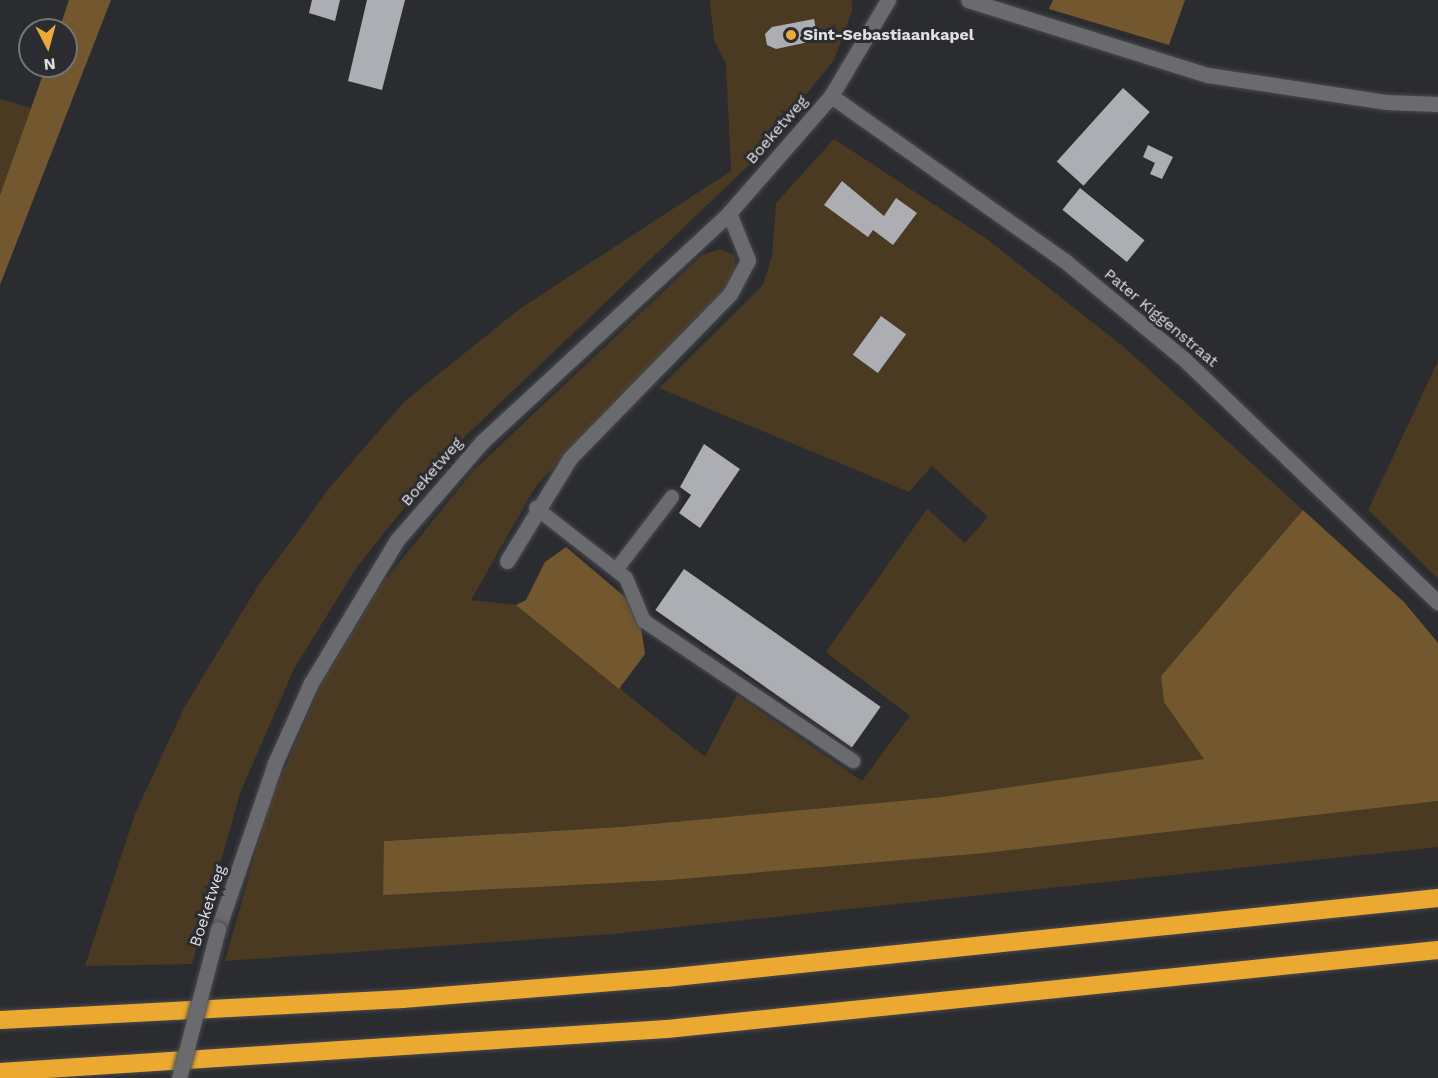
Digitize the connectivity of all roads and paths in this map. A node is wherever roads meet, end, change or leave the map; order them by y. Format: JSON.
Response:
{"nodes":[{"id":1,"x":888,"y":0,"type":"edge"},
{"id":2,"x":968,"y":0,"type":"edge"},
{"id":3,"x":831,"y":96,"type":"junction"},
{"id":4,"x":1438,"y":104,"type":"edge"},
{"id":5,"x":729,"y":213,"type":"junction"},
{"id":6,"x":672,"y":497,"type":"dead end"},
{"id":7,"x":537,"y":508,"type":"junction"},
{"id":8,"x":507,"y":561,"type":"dead end"},
{"id":9,"x":616,"y":570,"type":"junction"},
{"id":10,"x":1438,"y":603,"type":"edge"},
{"id":11,"x":853,"y":761,"type":"dead end"},
{"id":12,"x":1438,"y":898,"type":"edge"},
{"id":13,"x":1438,"y":950,"type":"edge"},
{"id":14,"x":0,"y":1020,"type":"edge"},
{"id":15,"x":0,"y":1072,"type":"edge"},
{"id":16,"x":179,"y":1078,"type":"edge"}],
"edges":[{"from":1,"to":3,"type":"street","name":"Boeketweg"},
{"from":2,"to":4,"type":"street"},
{"from":3,"to":5,"type":"street","name":"Boeketweg"},
{"from":3,"to":10,"type":"street","name":"Pater Kiggenstraat"},
{"from":5,"to":7,"type":"street"},
{"from":5,"to":16,"type":"street","name":"Boeketweg","bridge":true},
{"from":6,"to":9,"type":"lane"},
{"from":7,"to":8,"type":"street"},
{"from":7,"to":9,"type":"lane"},
{"from":9,"to":11,"type":"lane"},
{"from":12,"to":14,"type":"highway"},
{"from":13,"to":15,"type":"highway"}]}
